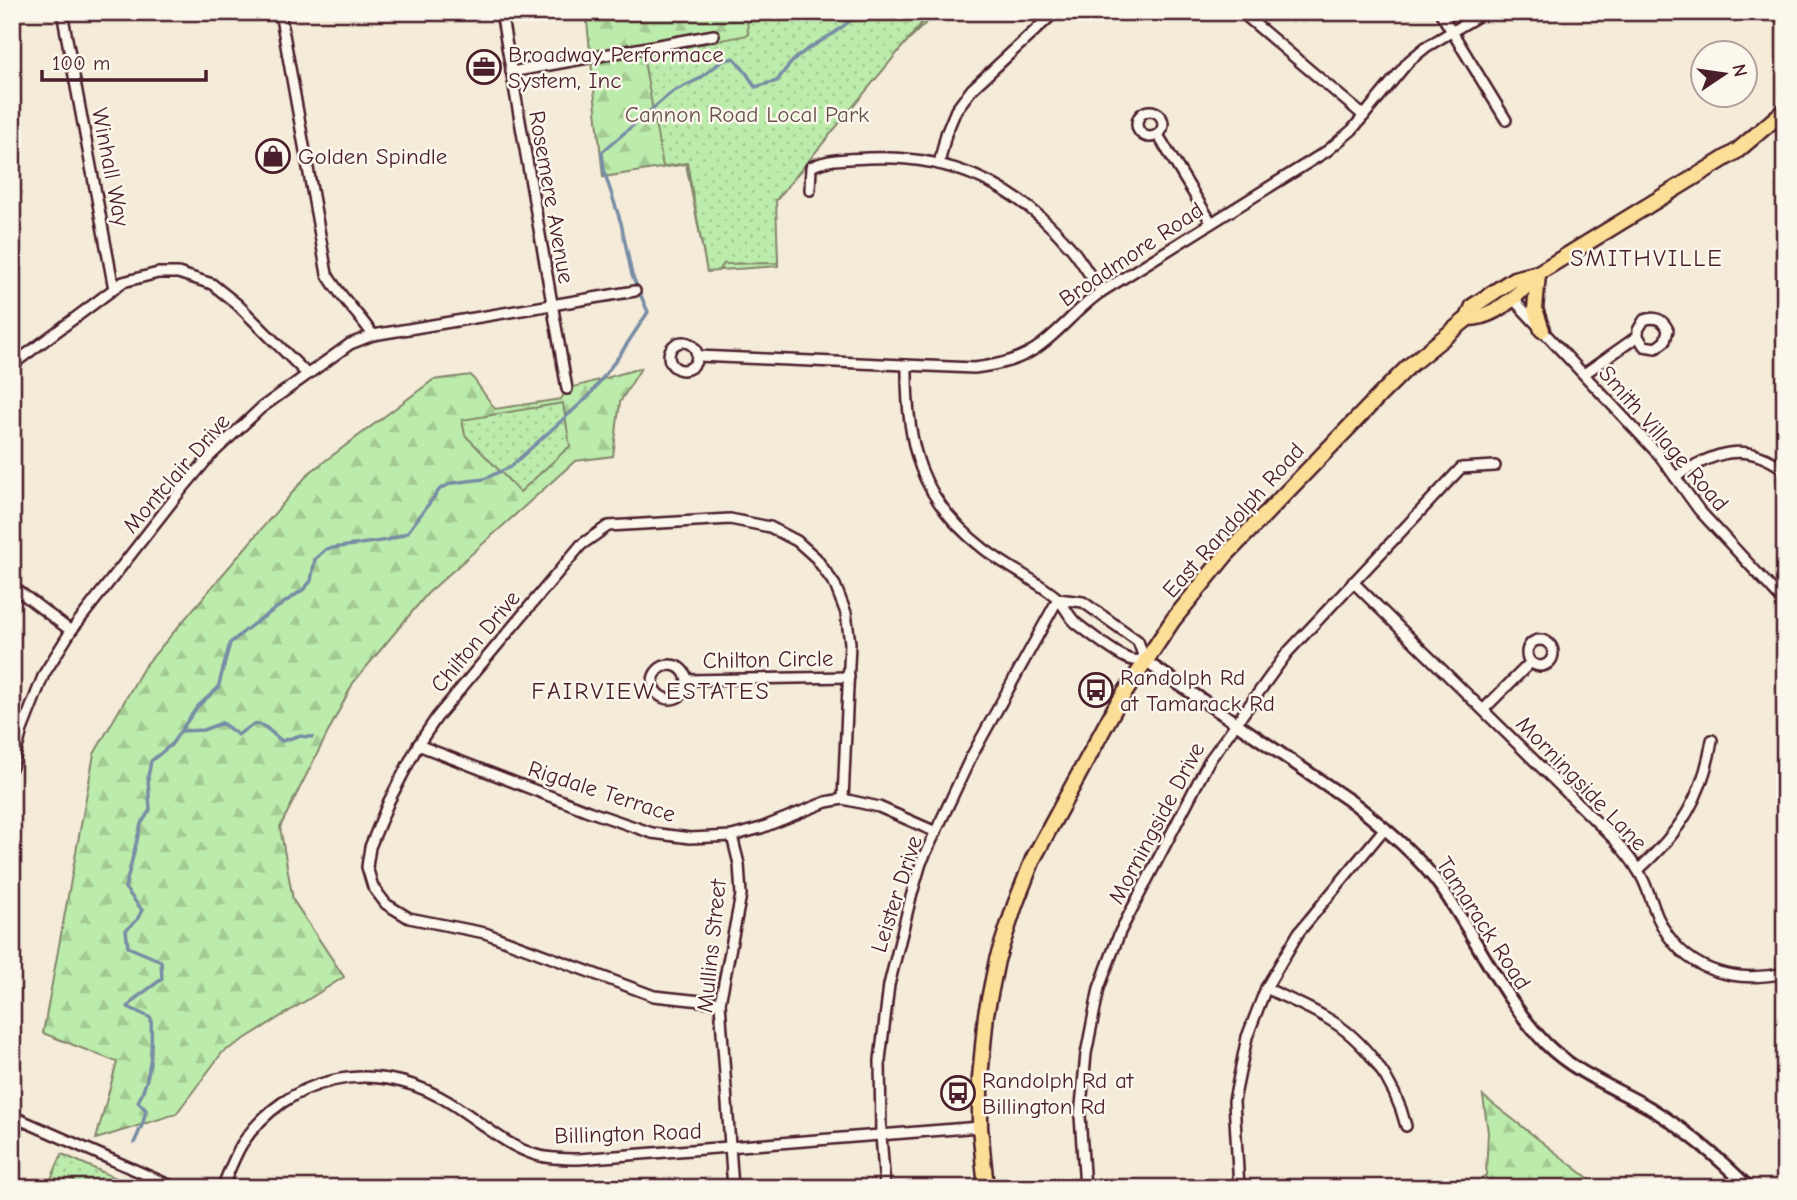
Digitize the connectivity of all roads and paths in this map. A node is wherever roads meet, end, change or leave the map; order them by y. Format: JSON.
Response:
{"nodes":[{"id":1,"x":62,"y":12,"type":"edge"},
{"id":2,"x":280,"y":12,"type":"edge"},
{"id":3,"x":501,"y":12,"type":"edge"},
{"id":4,"x":1055,"y":12,"type":"edge"},
{"id":5,"x":1241,"y":12,"type":"edge"},
{"id":6,"x":1440,"y":12,"type":"edge"},
{"id":7,"x":1485,"y":12,"type":"edge"},
{"id":8,"x":1453,"y":32,"type":"junction"},
{"id":9,"x":714,"y":35,"type":"dead end"},
{"id":10,"x":511,"y":72,"type":"junction"},
{"id":11,"x":1785,"y":110,"type":"edge"},
{"id":12,"x":1364,"y":116,"type":"junction"},
{"id":13,"x":1506,"y":120,"type":"dead end"},
{"id":14,"x":1158,"y":135,"type":"dead end"},
{"id":15,"x":939,"y":164,"type":"junction"},
{"id":16,"x":810,"y":190,"type":"dead end"},
{"id":17,"x":1211,"y":222,"type":"junction"},
{"id":18,"x":1538,"y":273,"type":"junction"},
{"id":19,"x":114,"y":289,"type":"junction"},
{"id":20,"x":635,"y":291,"type":"dead end"},
{"id":21,"x":1101,"y":292,"type":"junction"},
{"id":22,"x":1513,"y":299,"type":"junction"},
{"id":23,"x":551,"y":304,"type":"junction"},
{"id":24,"x":1468,"y":318,"type":"junction"},
{"id":25,"x":1542,"y":330,"type":"junction"},
{"id":26,"x":373,"y":335,"type":"junction"},
{"id":27,"x":1638,"y":336,"type":"dead end"},
{"id":28,"x":697,"y":356,"type":"dead end"},
{"id":29,"x":12,"y":365,"type":"edge"},
{"id":30,"x":907,"y":365,"type":"junction"},
{"id":31,"x":307,"y":374,"type":"junction"},
{"id":32,"x":1584,"y":374,"type":"junction"},
{"id":33,"x":566,"y":389,"type":"dead end"},
{"id":34,"x":1495,"y":466,"type":"dead end"},
{"id":35,"x":1785,"y":470,"type":"edge"},
{"id":36,"x":1675,"y":477,"type":"junction"},
{"id":37,"x":1353,"y":582,"type":"junction"},
{"id":38,"x":12,"y":586,"type":"edge"},
{"id":39,"x":1058,"y":599,"type":"junction"},
{"id":40,"x":1785,"y":603,"type":"edge"},
{"id":41,"x":71,"y":631,"type":"junction"},
{"id":42,"x":1145,"y":661,"type":"junction"},
{"id":43,"x":1530,"y":663,"type":"dead end"},
{"id":44,"x":849,"y":677,"type":"junction"},
{"id":45,"x":688,"y":680,"type":"dead end"},
{"id":46,"x":1484,"y":709,"type":"junction"},
{"id":47,"x":1235,"y":723,"type":"junction"},
{"id":48,"x":1712,"y":740,"type":"dead end"},
{"id":49,"x":418,"y":745,"type":"junction"},
{"id":50,"x":12,"y":767,"type":"edge"},
{"id":51,"x":843,"y":799,"type":"junction"},
{"id":52,"x":1385,"y":828,"type":"junction"},
{"id":53,"x":936,"y":832,"type":"junction"},
{"id":54,"x":732,"y":836,"type":"junction"},
{"id":55,"x":1638,"y":870,"type":"junction"},
{"id":56,"x":1785,"y":972,"type":"edge"},
{"id":57,"x":1266,"y":988,"type":"junction"},
{"id":58,"x":720,"y":1003,"type":"junction"},
{"id":59,"x":12,"y":1116,"type":"edge"},
{"id":60,"x":1406,"y":1126,"type":"dead end"},
{"id":61,"x":980,"y":1127,"type":"junction"},
{"id":62,"x":881,"y":1135,"type":"junction"},
{"id":63,"x":730,"y":1148,"type":"junction"},
{"id":64,"x":176,"y":1188,"type":"edge"},
{"id":65,"x":222,"y":1188,"type":"edge"},
{"id":66,"x":733,"y":1188,"type":"edge"},
{"id":67,"x":885,"y":1188,"type":"edge"},
{"id":68,"x":986,"y":1188,"type":"edge"},
{"id":69,"x":1085,"y":1188,"type":"edge"},
{"id":70,"x":1239,"y":1188,"type":"edge"},
{"id":71,"x":1749,"y":1188,"type":"edge"}],
"edges":[{"from":1,"to":19,"type":"street","name":"Winhall Way"},
{"from":2,"to":26,"type":"street"},
{"from":3,"to":10,"type":"street","name":"Rosemere Avenue"},
{"from":4,"to":15,"type":"street"},
{"from":5,"to":12,"type":"street"},
{"from":6,"to":8,"type":"street"},
{"from":7,"to":8,"type":"street","name":"Broadmore Road"},
{"from":8,"to":12,"type":"street","name":"Broadmore Road"},
{"from":8,"to":13,"type":"street"},
{"from":9,"to":10,"type":"street"},
{"from":10,"to":23,"type":"street","name":"Rosemere Avenue"},
{"from":11,"to":18,"type":"main road","name":"East Randolph Road"},
{"from":12,"to":17,"type":"street","name":"Broadmore Road"},
{"from":14,"to":17,"type":"street"},
{"from":15,"to":16,"type":"street"},
{"from":15,"to":21,"type":"street"},
{"from":17,"to":21,"type":"street","name":"Broadmore Road"},
{"from":18,"to":22,"type":"main road","name":"East Randolph Road"},
{"from":18,"to":24,"type":"main road","name":"East Randolph Road"},
{"from":18,"to":25,"type":"main road"},
{"from":19,"to":29,"type":"street"},
{"from":19,"to":31,"type":"street"},
{"from":20,"to":23,"type":"street","name":"Montclair Drive"},
{"from":21,"to":30,"type":"street","name":"Broadmore Road"},
{"from":22,"to":24,"type":"main road","name":"East Randolph Road"},
{"from":22,"to":25,"type":"street","name":"Smith Village Road"},
{"from":23,"to":26,"type":"street","name":"Montclair Drive"},
{"from":23,"to":33,"type":"street","name":"Rosemere Avenue"},
{"from":24,"to":42,"type":"main road","name":"East Randolph Road"},
{"from":25,"to":32,"type":"street","name":"Smith Village Road"},
{"from":26,"to":31,"type":"street","name":"Montclair Drive"},
{"from":27,"to":32,"type":"street"},
{"from":28,"to":30,"type":"street","name":"Broadmore Road"},
{"from":30,"to":39,"type":"street","name":"Tamarack Road"},
{"from":31,"to":41,"type":"street","name":"Montclair Drive"},
{"from":32,"to":36,"type":"street","name":"Smith Village Road"},
{"from":34,"to":37,"type":"street","name":"Morningside Drive"},
{"from":35,"to":36,"type":"street"},
{"from":36,"to":40,"type":"street","name":"Smith Village Road"},
{"from":37,"to":46,"type":"street","name":"Morningside Lane"},
{"from":37,"to":47,"type":"street","name":"Morningside Drive"},
{"from":38,"to":41,"type":"street"},
{"from":39,"to":42,"type":"street","name":"Tamarack Road"},
{"from":39,"to":42,"type":"street","name":"Tamarack Road"},
{"from":39,"to":53,"type":"street","name":"Leister Drive"},
{"from":41,"to":50,"type":"street","name":"Montclair Drive"},
{"from":42,"to":47,"type":"street","name":"Tamarack Road"},
{"from":42,"to":61,"type":"main road","name":"East Randolph Road"},
{"from":43,"to":46,"type":"street"},
{"from":44,"to":45,"type":"street","name":"Chilton Circle"},
{"from":44,"to":49,"type":"street","name":"Chilton Drive"},
{"from":44,"to":51,"type":"street","name":"Chilton Drive"},
{"from":46,"to":55,"type":"street","name":"Morningside Lane"},
{"from":47,"to":52,"type":"street","name":"Tamarack Road"},
{"from":47,"to":69,"type":"street","name":"Morningside Drive"},
{"from":48,"to":55,"type":"street"},
{"from":49,"to":54,"type":"street","name":"Rigdale Terrace"},
{"from":49,"to":58,"type":"street","name":"Chilton Drive"},
{"from":51,"to":53,"type":"street","name":"Rigdale Terrace"},
{"from":51,"to":54,"type":"street","name":"Rigdale Terrace"},
{"from":52,"to":57,"type":"street"},
{"from":52,"to":71,"type":"street","name":"Tamarack Road"},
{"from":53,"to":62,"type":"street","name":"Leister Drive"},
{"from":54,"to":58,"type":"street","name":"Mullins Street"},
{"from":55,"to":56,"type":"street","name":"Morningside Lane"},
{"from":57,"to":60,"type":"street"},
{"from":57,"to":70,"type":"street"},
{"from":58,"to":63,"type":"street","name":"Mullins Street"},
{"from":59,"to":64,"type":"street"},
{"from":61,"to":62,"type":"street","name":"Billington Road"},
{"from":61,"to":68,"type":"main road","name":"East Randolph Road"},
{"from":62,"to":63,"type":"street","name":"Billington Road"},
{"from":62,"to":67,"type":"street","name":"Leister Drive"},
{"from":63,"to":65,"type":"street","name":"Billington Road"},
{"from":63,"to":66,"type":"street","name":"Mullins Street"}]}
